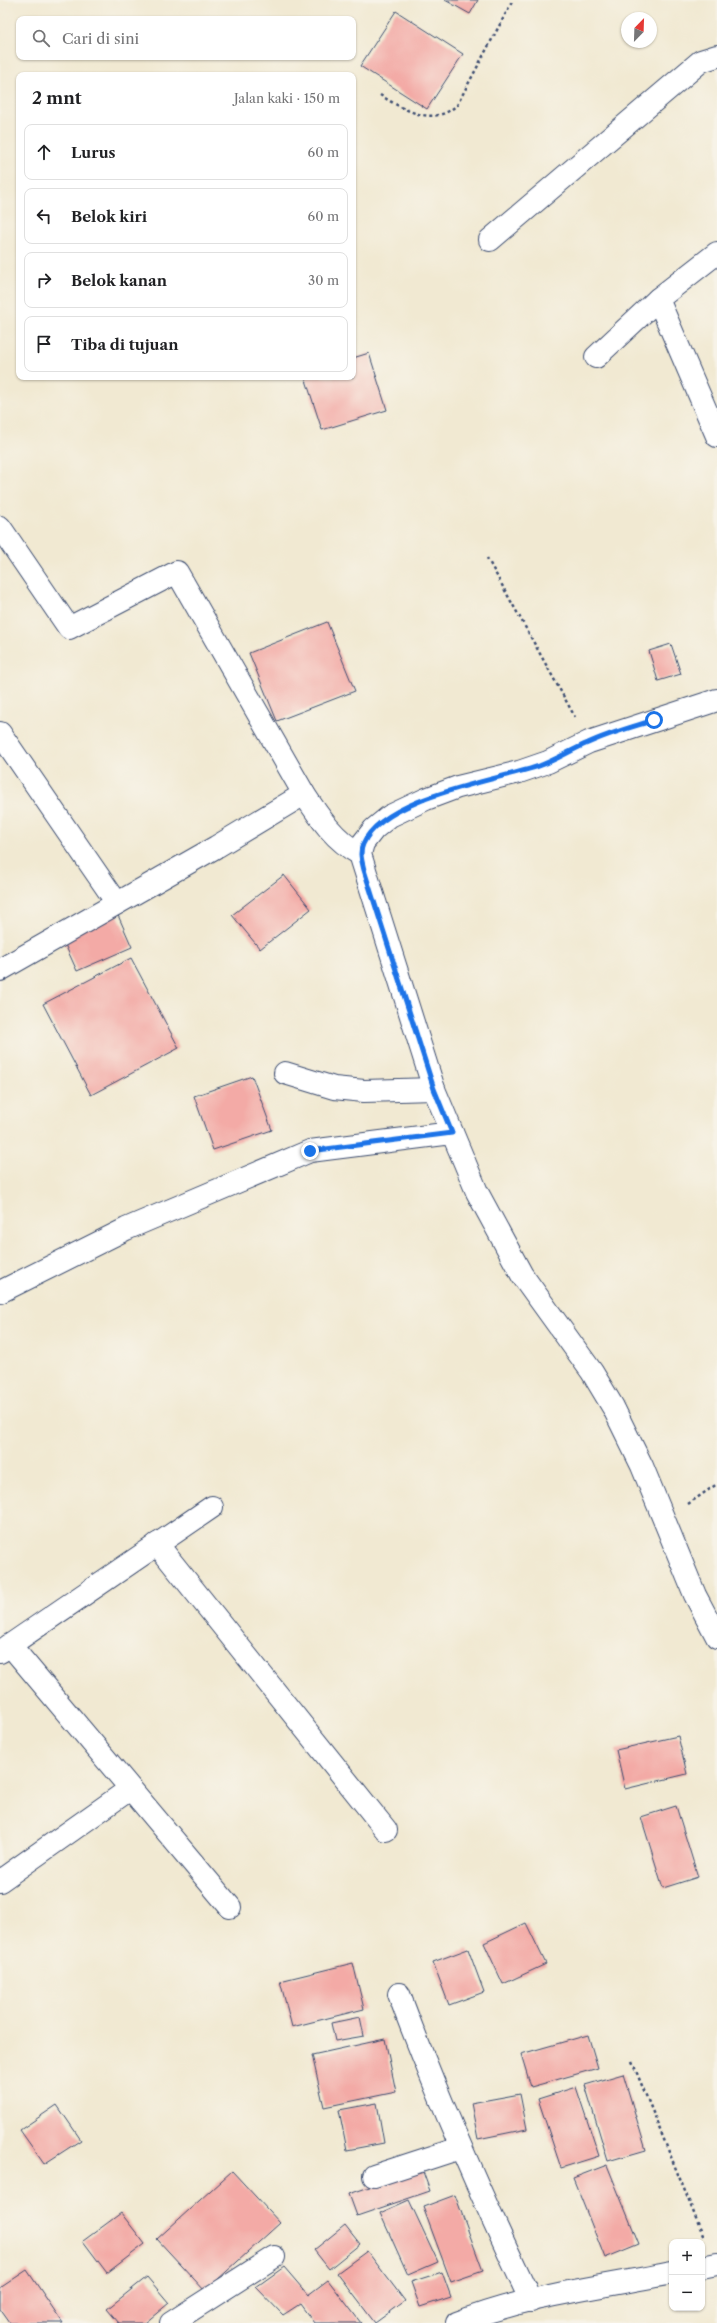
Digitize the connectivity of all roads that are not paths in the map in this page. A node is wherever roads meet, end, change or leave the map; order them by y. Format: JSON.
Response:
{"nodes":[{"id":1,"x":717,"y":56,"type":"edge"},
{"id":2,"x":490,"y":240,"type":"dead end"},
{"id":3,"x":717,"y":253,"type":"edge"},
{"id":4,"x":658,"y":299,"type":"junction"},
{"id":5,"x":596,"y":358,"type":"dead end"},
{"id":6,"x":717,"y":436,"type":"edge"},
{"id":7,"x":0,"y":527,"type":"edge"},
{"id":8,"x":717,"y":700,"type":"edge"},
{"id":9,"x":0,"y":734,"type":"edge"},
{"id":10,"x":304,"y":794,"type":"junction"},
{"id":11,"x":360,"y":854,"type":"junction"},
{"id":12,"x":117,"y":903,"type":"junction"},
{"id":13,"x":0,"y":970,"type":"edge"},
{"id":14,"x":286,"y":1072,"type":"dead end"},
{"id":15,"x":434,"y":1089,"type":"junction"},
{"id":16,"x":452,"y":1133,"type":"junction"},
{"id":17,"x":0,"y":1292,"type":"edge"},
{"id":18,"x":212,"y":1507,"type":"dead end"},
{"id":19,"x":157,"y":1544,"type":"junction"},
{"id":20,"x":717,"y":1637,"type":"edge"},
{"id":21,"x":5,"y":1648,"type":"edge"},
{"id":22,"x":130,"y":1789,"type":"junction"},
{"id":23,"x":386,"y":1830,"type":"dead end"},
{"id":24,"x":0,"y":1881,"type":"edge"},
{"id":25,"x":230,"y":1907,"type":"dead end"},
{"id":26,"x":399,"y":1994,"type":"dead end"},
{"id":27,"x":460,"y":2148,"type":"junction"},
{"id":28,"x":374,"y":2176,"type":"dead end"},
{"id":29,"x":274,"y":2257,"type":"dead end"},
{"id":30,"x":669,"y":2274,"type":"edge"},
{"id":31,"x":531,"y":2301,"type":"junction"},
{"id":32,"x":171,"y":2323,"type":"edge"},
{"id":33,"x":457,"y":2323,"type":"edge"}],
"edges":[{"from":1,"to":2,"type":"street"},
{"from":3,"to":4,"type":"street"},
{"from":4,"to":5,"type":"street"},
{"from":4,"to":6,"type":"street"},
{"from":7,"to":10,"type":"street"},
{"from":8,"to":11,"type":"street"},
{"from":9,"to":12,"type":"street"},
{"from":10,"to":11,"type":"street"},
{"from":10,"to":12,"type":"street"},
{"from":11,"to":15,"type":"street"},
{"from":12,"to":13,"type":"street"},
{"from":14,"to":15,"type":"street"},
{"from":15,"to":16,"type":"street"},
{"from":16,"to":17,"type":"street"},
{"from":16,"to":20,"type":"street"},
{"from":18,"to":19,"type":"street"},
{"from":19,"to":21,"type":"street"},
{"from":19,"to":23,"type":"street"},
{"from":21,"to":22,"type":"street"},
{"from":22,"to":24,"type":"street"},
{"from":22,"to":25,"type":"street"},
{"from":26,"to":27,"type":"street"},
{"from":27,"to":28,"type":"street"},
{"from":27,"to":31,"type":"street"},
{"from":29,"to":32,"type":"street"},
{"from":30,"to":31,"type":"street"},
{"from":31,"to":33,"type":"street"}]}
